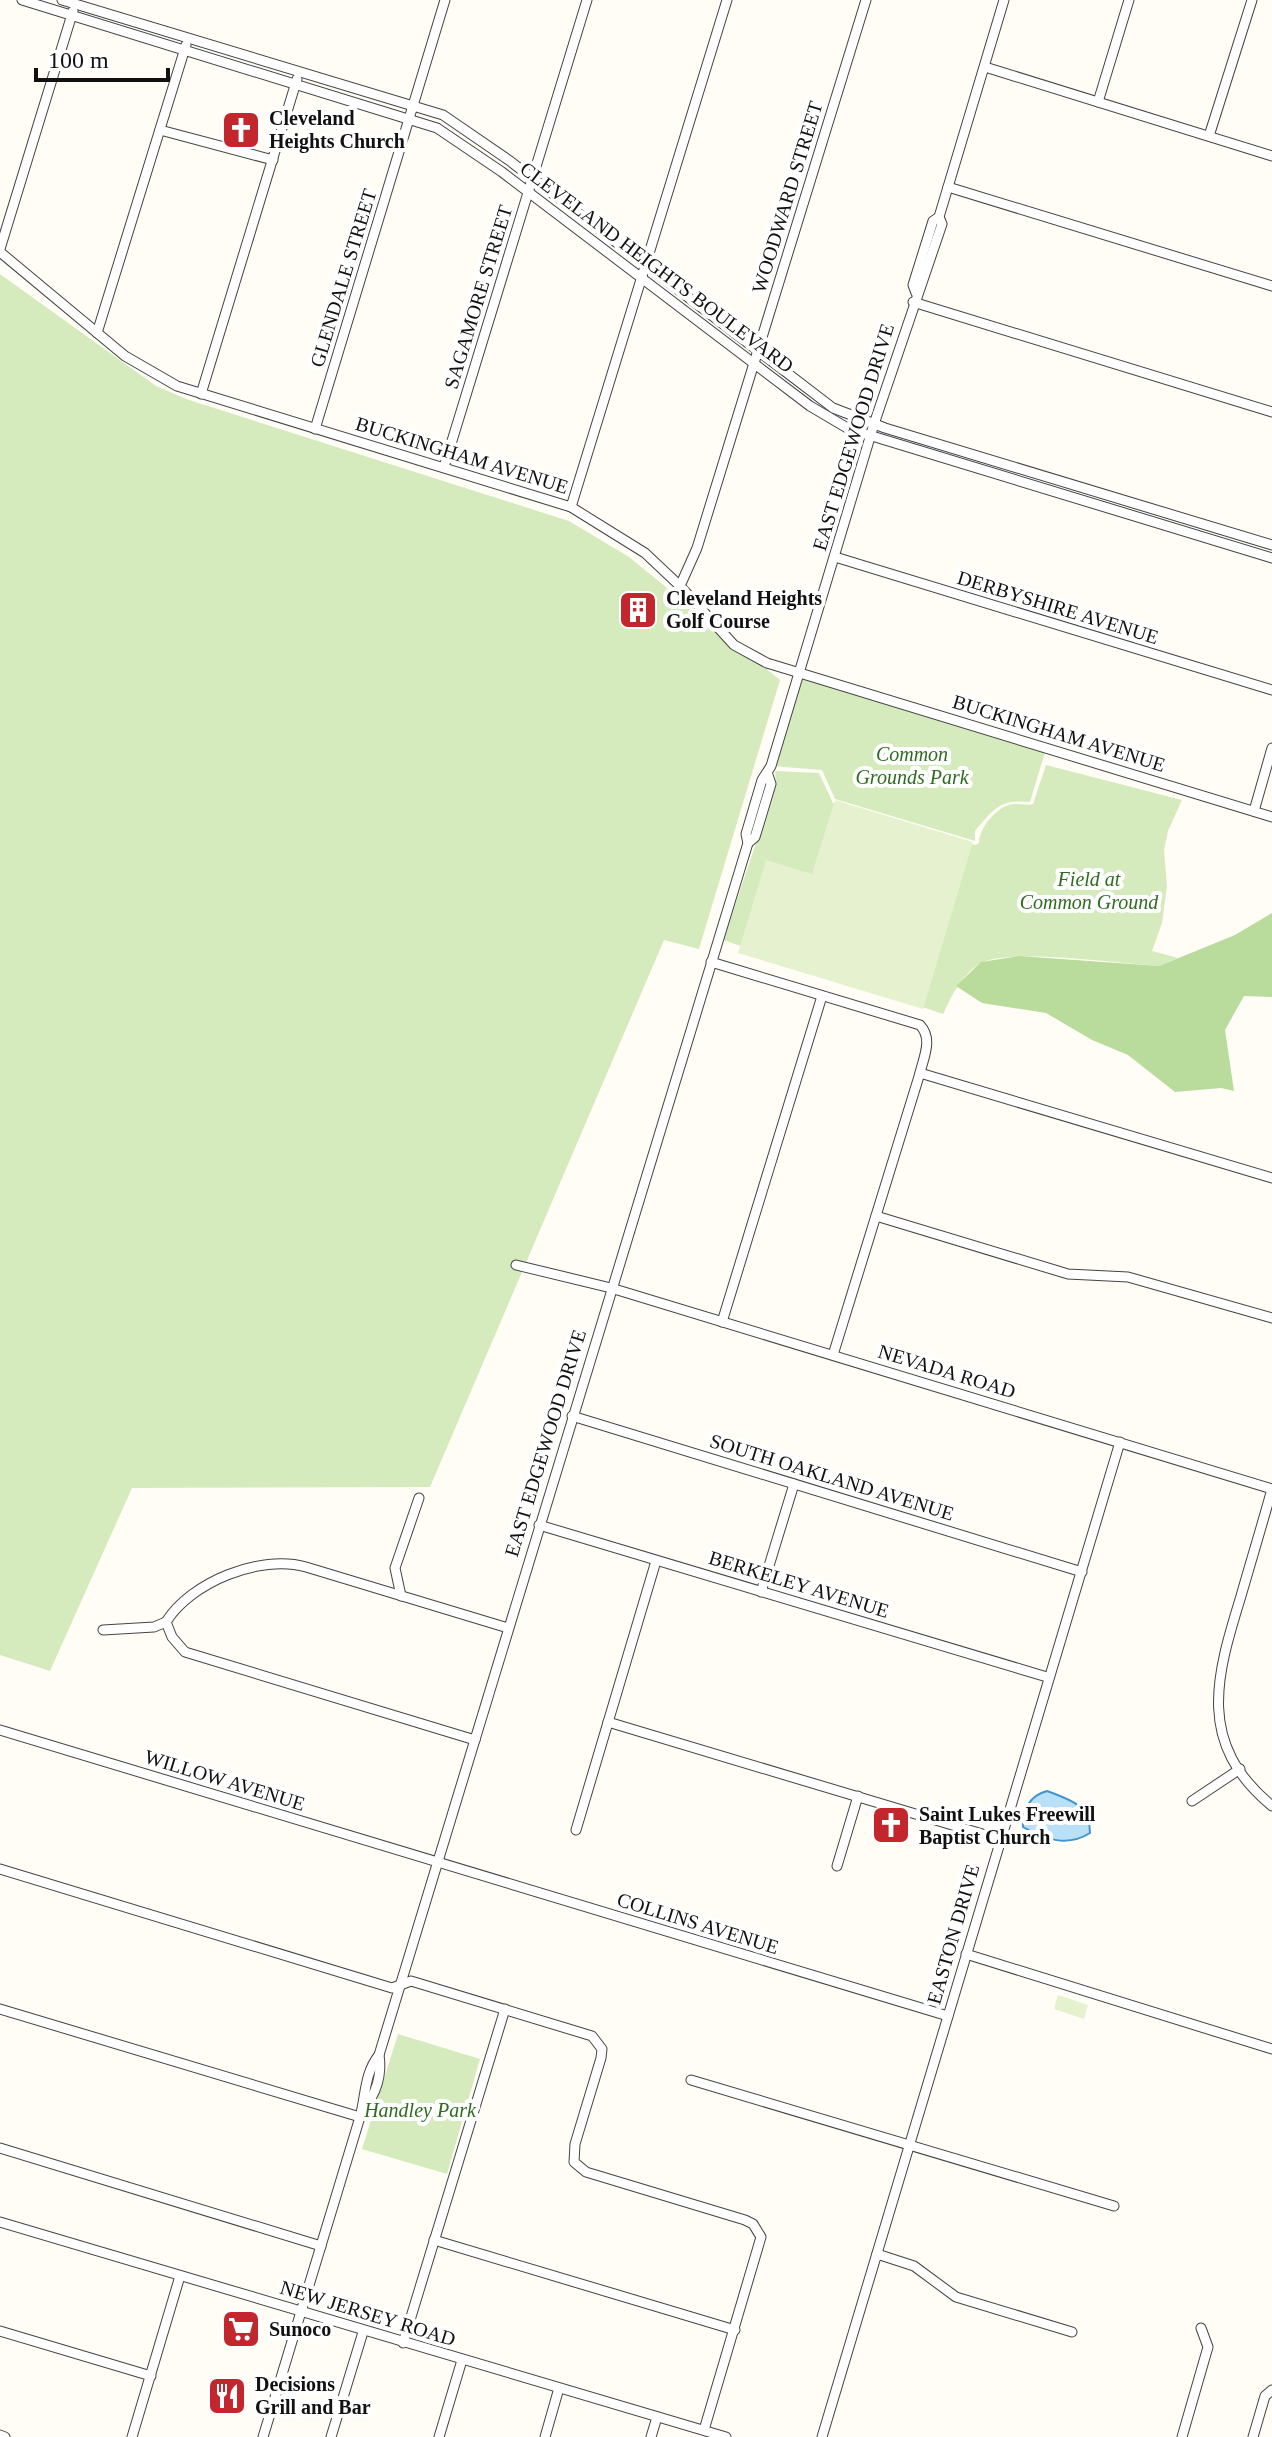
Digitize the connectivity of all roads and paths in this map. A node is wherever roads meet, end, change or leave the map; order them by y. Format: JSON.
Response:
{"nodes":[{"id":1,"x":25,"y":0,"type":"edge"},
{"id":2,"x":62,"y":0,"type":"edge"},
{"id":3,"x":445,"y":0,"type":"edge"},
{"id":4,"x":587,"y":0,"type":"edge"},
{"id":5,"x":727,"y":0,"type":"edge"},
{"id":6,"x":866,"y":0,"type":"edge"},
{"id":7,"x":1004,"y":0,"type":"edge"},
{"id":8,"x":1129,"y":0,"type":"edge"},
{"id":9,"x":1252,"y":0,"type":"edge"},
{"id":10,"x":75,"y":4,"type":"junction"},
{"id":11,"x":72,"y":16,"type":"junction"},
{"id":12,"x":188,"y":38,"type":"junction"},
{"id":13,"x":184,"y":51,"type":"junction"},
{"id":14,"x":985,"y":67,"type":"junction"},
{"id":15,"x":300,"y":72,"type":"junction"},
{"id":16,"x":296,"y":85,"type":"junction"},
{"id":17,"x":1098,"y":102,"type":"junction"},
{"id":18,"x":413,"y":105,"type":"junction"},
{"id":19,"x":410,"y":119,"type":"junction"},
{"id":20,"x":160,"y":130,"type":"junction"},
{"id":21,"x":1209,"y":136,"type":"junction"},
{"id":22,"x":1272,"y":156,"type":"edge"},
{"id":23,"x":273,"y":160,"type":"junction"},
{"id":24,"x":533,"y":179,"type":"junction"},
{"id":25,"x":948,"y":187,"type":"junction"},
{"id":26,"x":529,"y":192,"type":"junction"},
{"id":27,"x":0,"y":250,"type":"edge"},
{"id":28,"x":646,"y":266,"type":"junction"},
{"id":29,"x":642,"y":278,"type":"junction"},
{"id":30,"x":1272,"y":286,"type":"edge"},
{"id":31,"x":915,"y":298,"type":"junction"},
{"id":32,"x":97,"y":333,"type":"junction"},
{"id":33,"x":758,"y":351,"type":"junction"},
{"id":34,"x":754,"y":363,"type":"junction"},
{"id":35,"x":201,"y":394,"type":"junction"},
{"id":36,"x":1272,"y":412,"type":"edge"},
{"id":37,"x":874,"y":424,"type":"junction"},
{"id":38,"x":315,"y":429,"type":"junction"},
{"id":39,"x":870,"y":436,"type":"junction"},
{"id":40,"x":444,"y":467,"type":"junction"},
{"id":41,"x":1101,"y":493,"type":"junction"},
{"id":42,"x":1098,"y":505,"type":"junction"},
{"id":43,"x":571,"y":507,"type":"junction"},
{"id":44,"x":1272,"y":545,"type":"edge"},
{"id":45,"x":835,"y":557,"type":"junction"},
{"id":46,"x":1272,"y":558,"type":"edge"},
{"id":47,"x":680,"y":586,"type":"junction"},
{"id":48,"x":799,"y":675,"type":"junction"},
{"id":49,"x":1272,"y":690,"type":"edge"},
{"id":50,"x":1272,"y":748,"type":"edge"},
{"id":51,"x":1254,"y":811,"type":"junction"},
{"id":52,"x":1272,"y":817,"type":"edge"},
{"id":53,"x":711,"y":962,"type":"junction"},
{"id":54,"x":822,"y":996,"type":"junction"},
{"id":55,"x":920,"y":1073,"type":"junction"},
{"id":56,"x":1272,"y":1178,"type":"edge"},
{"id":57,"x":876,"y":1216,"type":"junction"},
{"id":58,"x":516,"y":1265,"type":"dead end"},
{"id":59,"x":611,"y":1288,"type":"junction"},
{"id":60,"x":1272,"y":1318,"type":"edge"},
{"id":61,"x":722,"y":1322,"type":"junction"},
{"id":62,"x":833,"y":1355,"type":"junction"},
{"id":63,"x":572,"y":1416,"type":"junction"},
{"id":64,"x":1120,"y":1442,"type":"junction"},
{"id":65,"x":794,"y":1484,"type":"junction"},
{"id":66,"x":1272,"y":1489,"type":"edge"},
{"id":67,"x":419,"y":1498,"type":"dead end"},
{"id":68,"x":539,"y":1525,"type":"junction"},
{"id":69,"x":656,"y":1561,"type":"junction"},
{"id":70,"x":1082,"y":1572,"type":"junction"},
{"id":71,"x":761,"y":1592,"type":"junction"},
{"id":72,"x":401,"y":1596,"type":"junction"},
{"id":73,"x":166,"y":1622,"type":"junction"},
{"id":74,"x":508,"y":1628,"type":"junction"},
{"id":75,"x":103,"y":1630,"type":"dead end"},
{"id":76,"x":1047,"y":1677,"type":"junction"},
{"id":77,"x":608,"y":1722,"type":"junction"},
{"id":78,"x":0,"y":1730,"type":"edge"},
{"id":79,"x":475,"y":1740,"type":"junction"},
{"id":80,"x":1240,"y":1769,"type":"junction"},
{"id":81,"x":858,"y":1796,"type":"junction"},
{"id":82,"x":1192,"y":1801,"type":"dead end"},
{"id":83,"x":1272,"y":1806,"type":"edge"},
{"id":84,"x":576,"y":1830,"type":"dead end"},
{"id":85,"x":999,"y":1839,"type":"junction"},
{"id":86,"x":439,"y":1864,"type":"junction"},
{"id":87,"x":837,"y":1866,"type":"dead end"},
{"id":88,"x":0,"y":1869,"type":"edge"},
{"id":89,"x":966,"y":1954,"type":"junction"},
{"id":90,"x":400,"y":1985,"type":"junction"},
{"id":91,"x":0,"y":2009,"type":"edge"},
{"id":92,"x":505,"y":2009,"type":"junction"},
{"id":93,"x":948,"y":2016,"type":"junction"},
{"id":94,"x":1272,"y":2049,"type":"edge"},
{"id":95,"x":691,"y":2080,"type":"dead end"},
{"id":96,"x":362,"y":2112,"type":"junction"},
{"id":97,"x":909,"y":2145,"type":"junction"},
{"id":98,"x":0,"y":2148,"type":"edge"},
{"id":99,"x":1114,"y":2206,"type":"dead end"},
{"id":100,"x":0,"y":2222,"type":"edge"},
{"id":101,"x":434,"y":2240,"type":"junction"},
{"id":102,"x":321,"y":2246,"type":"junction"},
{"id":103,"x":877,"y":2254,"type":"junction"},
{"id":104,"x":180,"y":2276,"type":"junction"},
{"id":105,"x":301,"y":2312,"type":"junction"},
{"id":106,"x":1201,"y":2328,"type":"dead end"},
{"id":107,"x":735,"y":2330,"type":"junction"},
{"id":108,"x":0,"y":2331,"type":"edge"},
{"id":109,"x":363,"y":2332,"type":"junction"},
{"id":110,"x":1072,"y":2332,"type":"dead end"},
{"id":111,"x":403,"y":2343,"type":"junction"},
{"id":112,"x":462,"y":2360,"type":"junction"},
{"id":113,"x":151,"y":2376,"type":"junction"},
{"id":114,"x":559,"y":2388,"type":"junction"},
{"id":115,"x":1272,"y":2390,"type":"edge"},
{"id":116,"x":657,"y":2417,"type":"junction"},
{"id":117,"x":704,"y":2430,"type":"junction"},
{"id":118,"x":132,"y":2437,"type":"edge"},
{"id":119,"x":263,"y":2437,"type":"edge"},
{"id":120,"x":331,"y":2437,"type":"edge"},
{"id":121,"x":439,"y":2437,"type":"edge"},
{"id":122,"x":545,"y":2437,"type":"edge"},
{"id":123,"x":651,"y":2437,"type":"edge"},
{"id":124,"x":726,"y":2437,"type":"edge"},
{"id":125,"x":822,"y":2437,"type":"edge"},
{"id":126,"x":1182,"y":2437,"type":"edge"},
{"id":127,"x":1253,"y":2437,"type":"edge"}],
"edges":[{"from":1,"to":11,"type":"street","name":"CLEVELAND HEIGHTS BOULEVARD"},
{"from":2,"to":10,"type":"street","name":"CLEVELAND HEIGHTS BOULEVARD"},
{"from":3,"to":18,"type":"street","name":"GLENDALE STREET"},
{"from":4,"to":24,"type":"street","name":"SAGAMORE STREET"},
{"from":5,"to":28,"type":"street"},
{"from":6,"to":33,"type":"street","name":"WOODWARD STREET"},
{"from":7,"to":14,"type":"street","name":"EAST EDGEWOOD DRIVE"},
{"from":8,"to":17,"type":"street"},
{"from":9,"to":21,"type":"street"},
{"from":10,"to":11,"type":"street"},
{"from":10,"to":12,"type":"street","name":"CLEVELAND HEIGHTS BOULEVARD"},
{"from":11,"to":13,"type":"street","name":"CLEVELAND HEIGHTS BOULEVARD"},
{"from":11,"to":27,"type":"street"},
{"from":12,"to":13,"type":"street"},
{"from":12,"to":15,"type":"street","name":"CLEVELAND HEIGHTS BOULEVARD"},
{"from":13,"to":16,"type":"street","name":"CLEVELAND HEIGHTS BOULEVARD"},
{"from":13,"to":20,"type":"street"},
{"from":14,"to":17,"type":"street"},
{"from":14,"to":25,"type":"street","name":"EAST EDGEWOOD DRIVE"},
{"from":15,"to":16,"type":"street"},
{"from":15,"to":18,"type":"street","name":"CLEVELAND HEIGHTS BOULEVARD"},
{"from":16,"to":19,"type":"street","name":"CLEVELAND HEIGHTS BOULEVARD"},
{"from":16,"to":23,"type":"street"},
{"from":17,"to":21,"type":"street"},
{"from":18,"to":19,"type":"street","name":"GLENDALE STREET"},
{"from":18,"to":24,"type":"street","name":"CLEVELAND HEIGHTS BOULEVARD"},
{"from":19,"to":26,"type":"street","name":"CLEVELAND HEIGHTS BOULEVARD"},
{"from":19,"to":38,"type":"street","name":"GLENDALE STREET"},
{"from":20,"to":23,"type":"street"},
{"from":20,"to":32,"type":"street"},
{"from":21,"to":22,"type":"street"},
{"from":23,"to":35,"type":"street"},
{"from":24,"to":26,"type":"street","name":"SAGAMORE STREET"},
{"from":24,"to":28,"type":"street","name":"CLEVELAND HEIGHTS BOULEVARD"},
{"from":25,"to":30,"type":"street"},
{"from":25,"to":31,"type":"street","name":"EAST EDGEWOOD DRIVE"},
{"from":26,"to":29,"type":"street","name":"CLEVELAND HEIGHTS BOULEVARD"},
{"from":26,"to":40,"type":"street","name":"SAGAMORE STREET"},
{"from":27,"to":32,"type":"street","name":"BUCKINGHAM AVENUE"},
{"from":28,"to":29,"type":"street"},
{"from":28,"to":33,"type":"street","name":"CLEVELAND HEIGHTS BOULEVARD"},
{"from":29,"to":34,"type":"street","name":"CLEVELAND HEIGHTS BOULEVARD"},
{"from":29,"to":43,"type":"street"},
{"from":31,"to":36,"type":"street"},
{"from":31,"to":37,"type":"street","name":"EAST EDGEWOOD DRIVE"},
{"from":32,"to":35,"type":"street","name":"BUCKINGHAM AVENUE"},
{"from":33,"to":34,"type":"street","name":"WOODWARD STREET"},
{"from":33,"to":37,"type":"street","name":"CLEVELAND HEIGHTS BOULEVARD"},
{"from":34,"to":39,"type":"street","name":"CLEVELAND HEIGHTS BOULEVARD"},
{"from":34,"to":47,"type":"street","name":"WOODWARD STREET"},
{"from":35,"to":38,"type":"street","name":"BUCKINGHAM AVENUE"},
{"from":37,"to":39,"type":"street","name":"EAST EDGEWOOD DRIVE"},
{"from":37,"to":41,"type":"street","name":"CLEVELAND HEIGHTS BOULEVARD"},
{"from":38,"to":40,"type":"street","name":"BUCKINGHAM AVENUE"},
{"from":39,"to":42,"type":"street","name":"CLEVELAND HEIGHTS BOULEVARD"},
{"from":39,"to":45,"type":"street","name":"EAST EDGEWOOD DRIVE"},
{"from":40,"to":43,"type":"street","name":"BUCKINGHAM AVENUE"},
{"from":41,"to":42,"type":"street"},
{"from":41,"to":44,"type":"street","name":"CLEVELAND HEIGHTS BOULEVARD"},
{"from":42,"to":46,"type":"street","name":"CLEVELAND HEIGHTS BOULEVARD"},
{"from":43,"to":47,"type":"street","name":"BUCKINGHAM AVENUE"},
{"from":45,"to":48,"type":"street","name":"EAST EDGEWOOD DRIVE"},
{"from":45,"to":49,"type":"street","name":"DERBYSHIRE AVENUE"},
{"from":47,"to":48,"type":"street","name":"BUCKINGHAM AVENUE"},
{"from":48,"to":51,"type":"street","name":"BUCKINGHAM AVENUE"},
{"from":48,"to":53,"type":"street","name":"EAST EDGEWOOD DRIVE"},
{"from":50,"to":51,"type":"street"},
{"from":51,"to":52,"type":"street","name":"BUCKINGHAM AVENUE"},
{"from":53,"to":54,"type":"street"},
{"from":53,"to":59,"type":"street","name":"EAST EDGEWOOD DRIVE"},
{"from":54,"to":55,"type":"street"},
{"from":54,"to":61,"type":"street"},
{"from":55,"to":56,"type":"street"},
{"from":55,"to":57,"type":"street"},
{"from":57,"to":60,"type":"street"},
{"from":57,"to":62,"type":"street"},
{"from":58,"to":59,"type":"street","name":"NEVADA ROAD"},
{"from":59,"to":61,"type":"street","name":"NEVADA ROAD"},
{"from":59,"to":63,"type":"street","name":"EAST EDGEWOOD DRIVE"},
{"from":61,"to":62,"type":"street","name":"NEVADA ROAD"},
{"from":62,"to":64,"type":"street","name":"NEVADA ROAD"},
{"from":63,"to":65,"type":"street","name":"SOUTH OAKLAND AVENUE"},
{"from":63,"to":68,"type":"street","name":"EAST EDGEWOOD DRIVE"},
{"from":64,"to":66,"type":"street","name":"NEVADA ROAD"},
{"from":64,"to":70,"type":"street","name":"EASTON DRIVE"},
{"from":65,"to":70,"type":"street","name":"SOUTH OAKLAND AVENUE"},
{"from":65,"to":71,"type":"street"},
{"from":66,"to":80,"type":"street"},
{"from":67,"to":72,"type":"street"},
{"from":68,"to":69,"type":"street","name":"BERKELEY AVENUE"},
{"from":68,"to":74,"type":"street","name":"EAST EDGEWOOD DRIVE"},
{"from":69,"to":71,"type":"street","name":"BERKELEY AVENUE"},
{"from":69,"to":77,"type":"street"},
{"from":70,"to":76,"type":"street","name":"EASTON DRIVE"},
{"from":71,"to":76,"type":"street","name":"BERKELEY AVENUE"},
{"from":72,"to":73,"type":"street"},
{"from":72,"to":74,"type":"street"},
{"from":73,"to":75,"type":"street"},
{"from":73,"to":79,"type":"street"},
{"from":74,"to":79,"type":"street","name":"EAST EDGEWOOD DRIVE"},
{"from":76,"to":85,"type":"street","name":"EASTON DRIVE"},
{"from":77,"to":81,"type":"street"},
{"from":77,"to":84,"type":"street"},
{"from":78,"to":86,"type":"street","name":"WILLOW AVENUE"},
{"from":79,"to":86,"type":"street","name":"EAST EDGEWOOD DRIVE"},
{"from":80,"to":82,"type":"street"},
{"from":80,"to":83,"type":"street"},
{"from":81,"to":85,"type":"street"},
{"from":81,"to":87,"type":"street"},
{"from":85,"to":89,"type":"street","name":"EASTON DRIVE"},
{"from":86,"to":90,"type":"street","name":"EAST EDGEWOOD DRIVE"},
{"from":86,"to":93,"type":"street","name":"COLLINS AVENUE"},
{"from":88,"to":90,"type":"street"},
{"from":89,"to":93,"type":"street","name":"EASTON DRIVE"},
{"from":89,"to":94,"type":"street"},
{"from":90,"to":92,"type":"street"},
{"from":90,"to":96,"type":"street","name":"EAST EDGEWOOD DRIVE"},
{"from":91,"to":96,"type":"street"},
{"from":92,"to":101,"type":"street"},
{"from":92,"to":107,"type":"street"},
{"from":93,"to":97,"type":"street","name":"EASTON DRIVE"},
{"from":95,"to":97,"type":"street"},
{"from":96,"to":102,"type":"street","name":"EAST EDGEWOOD DRIVE"},
{"from":97,"to":99,"type":"street"},
{"from":97,"to":103,"type":"street","name":"EASTON DRIVE"},
{"from":98,"to":102,"type":"street"},
{"from":100,"to":104,"type":"street","name":"NEW JERSEY ROAD"},
{"from":101,"to":107,"type":"street"},
{"from":101,"to":111,"type":"street"},
{"from":102,"to":105,"type":"street","name":"EAST EDGEWOOD DRIVE"},
{"from":103,"to":110,"type":"street"},
{"from":103,"to":125,"type":"street","name":"EASTON DRIVE"},
{"from":104,"to":105,"type":"street","name":"NEW JERSEY ROAD"},
{"from":104,"to":113,"type":"street"},
{"from":105,"to":109,"type":"street","name":"NEW JERSEY ROAD"},
{"from":105,"to":119,"type":"street","name":"EAST EDGEWOOD DRIVE"},
{"from":106,"to":126,"type":"street"},
{"from":107,"to":117,"type":"street"},
{"from":108,"to":113,"type":"street"},
{"from":109,"to":111,"type":"street","name":"NEW JERSEY ROAD"},
{"from":109,"to":120,"type":"street"},
{"from":111,"to":112,"type":"street","name":"NEW JERSEY ROAD"},
{"from":112,"to":114,"type":"street","name":"NEW JERSEY ROAD"},
{"from":112,"to":121,"type":"street"},
{"from":113,"to":118,"type":"street"},
{"from":114,"to":116,"type":"street","name":"NEW JERSEY ROAD"},
{"from":114,"to":122,"type":"street"},
{"from":115,"to":127,"type":"street"},
{"from":116,"to":117,"type":"street","name":"NEW JERSEY ROAD"},
{"from":116,"to":123,"type":"street"},
{"from":117,"to":124,"type":"street","name":"NEW JERSEY ROAD"}]}
